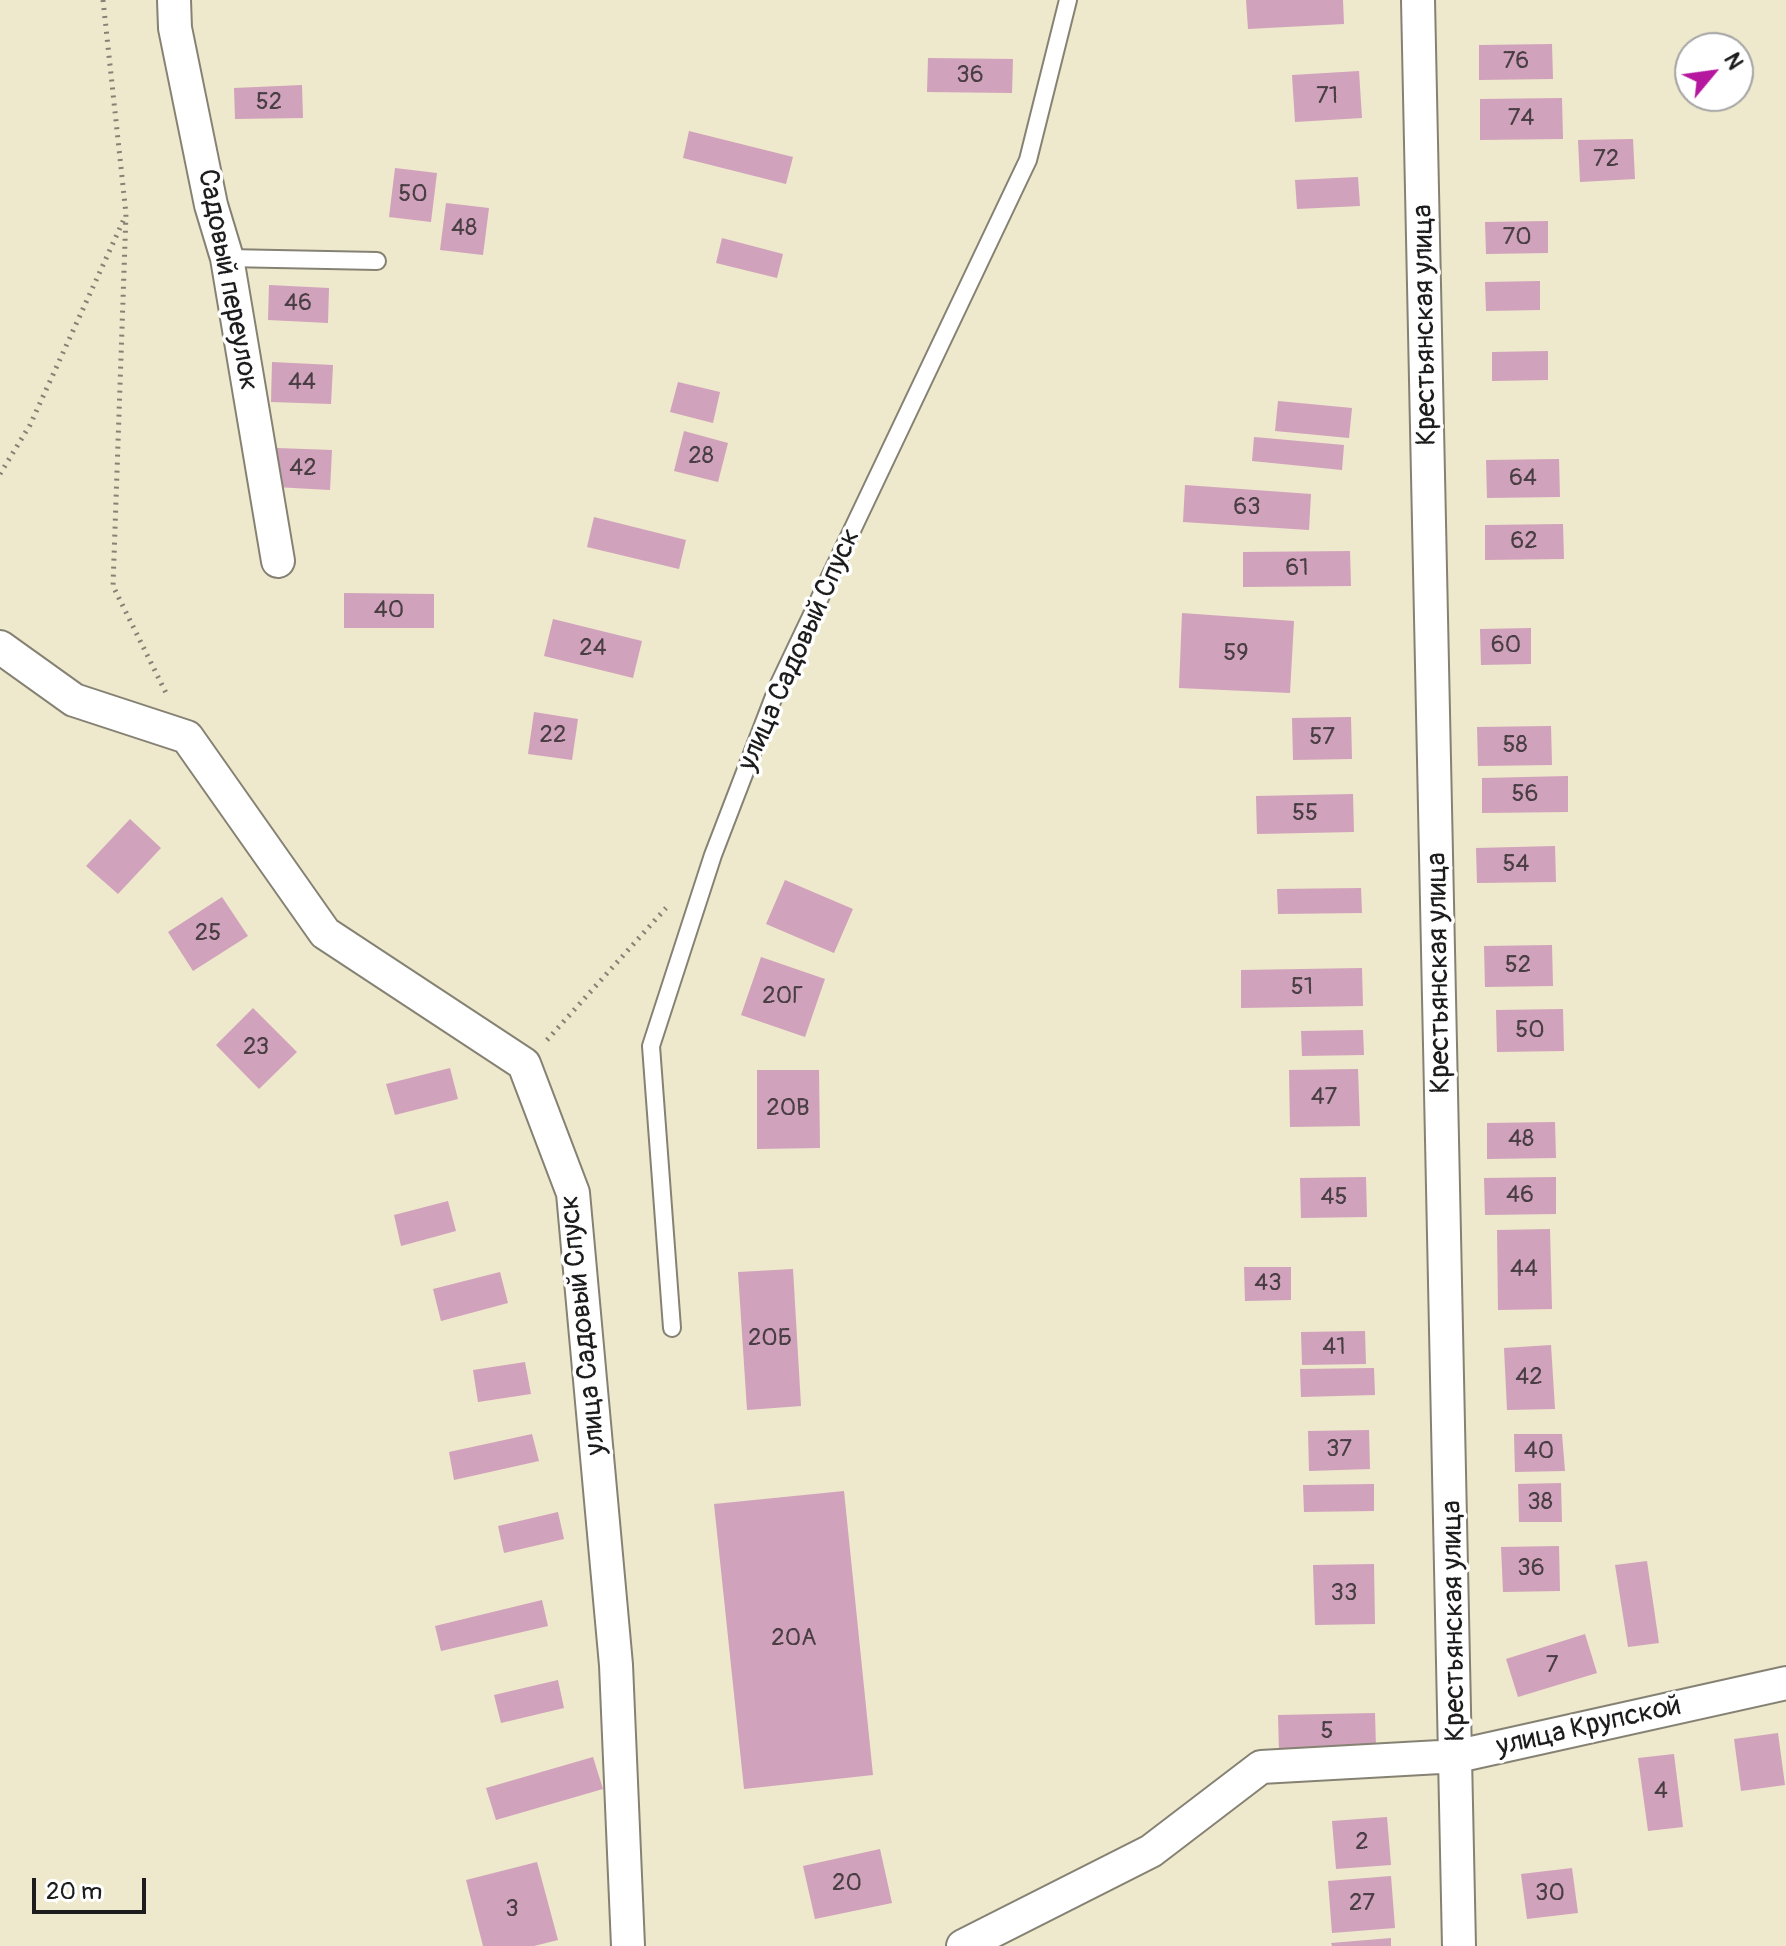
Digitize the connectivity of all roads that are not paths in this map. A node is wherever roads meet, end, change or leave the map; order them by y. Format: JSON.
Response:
{"nodes":[{"id":1,"x":174,"y":0,"type":"edge"},
{"id":2,"x":1068,"y":0,"type":"edge"},
{"id":3,"x":1418,"y":0,"type":"edge"},
{"id":4,"x":227,"y":258,"type":"junction"},
{"id":5,"x":377,"y":261,"type":"dead end"},
{"id":6,"x":278,"y":561,"type":"dead end"},
{"id":7,"x":0,"y":647,"type":"edge"},
{"id":8,"x":672,"y":1328,"type":"dead end"},
{"id":9,"x":1786,"y":1683,"type":"edge"},
{"id":10,"x":1458,"y":1756,"type":"junction"},
{"id":11,"x":628,"y":1946,"type":"edge"},
{"id":12,"x":963,"y":1946,"type":"edge"},
{"id":13,"x":1459,"y":1946,"type":"edge"}],
"edges":[{"from":1,"to":4,"type":"street","name":"Садовый переулок"},
{"from":2,"to":8,"type":"lane","name":"улица Садовый Спуск"},
{"from":3,"to":10,"type":"street","name":"Крестьянская улица"},
{"from":4,"to":5,"type":"lane"},
{"from":4,"to":6,"type":"street","name":"Садовый переулок"},
{"from":7,"to":11,"type":"street","name":"улица Садовый Спуск"},
{"from":9,"to":10,"type":"street","name":"улица Крупской"},
{"from":10,"to":12,"type":"street","name":"улица Крупской"},
{"from":10,"to":13,"type":"street","name":"Крестьянская улица"}]}
